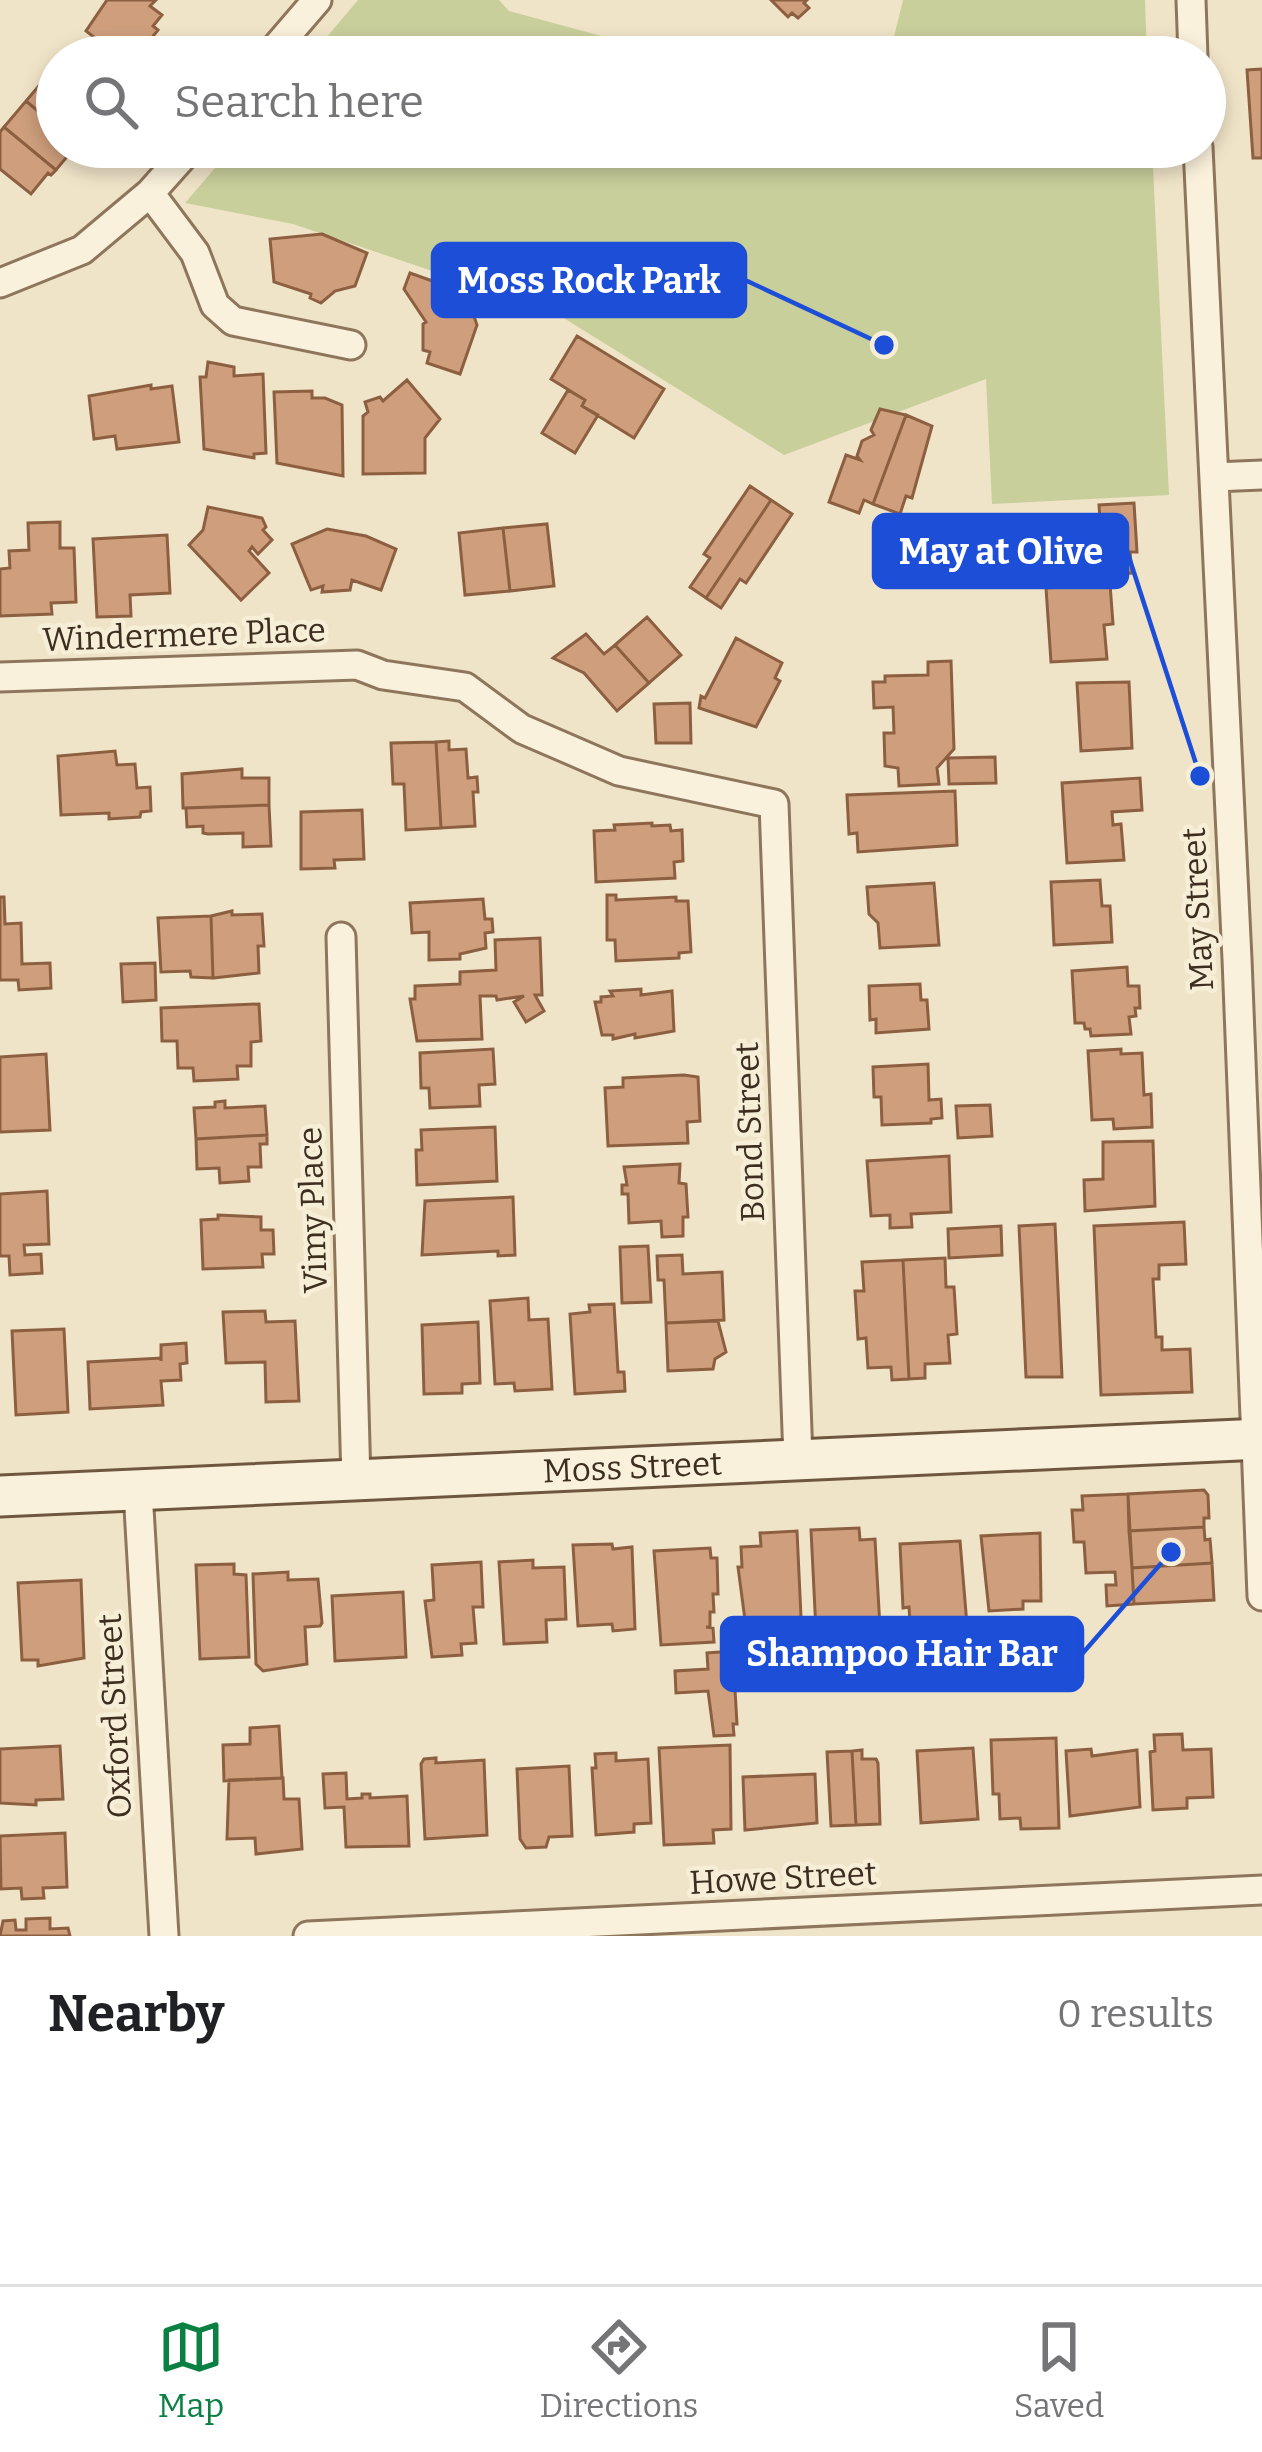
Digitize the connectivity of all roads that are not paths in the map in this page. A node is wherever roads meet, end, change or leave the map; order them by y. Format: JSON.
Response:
{"nodes":[{"id":1,"x":317,"y":0,"type":"edge"},
{"id":2,"x":1191,"y":0,"type":"edge"},
{"id":3,"x":286,"y":36,"type":"edge"},
{"id":4,"x":1192,"y":36,"type":"edge"},
{"id":5,"x":173,"y":168,"type":"edge"},
{"id":6,"x":1199,"y":168,"type":"edge"},
{"id":7,"x":151,"y":193,"type":"junction"},
{"id":8,"x":0,"y":284,"type":"edge"},
{"id":9,"x":351,"y":345,"type":"dead end"},
{"id":10,"x":1262,"y":475,"type":"edge"},
{"id":11,"x":1214,"y":477,"type":"junction"},
{"id":12,"x":0,"y":677,"type":"edge"},
{"id":13,"x":774,"y":804,"type":"joint"},
{"id":14,"x":341,"y":937,"type":"dead end"},
{"id":15,"x":1250,"y":958,"type":"edge"},
{"id":16,"x":1259,"y":1439,"type":"edge"},
{"id":17,"x":799,"y":1458,"type":"junction"},
{"id":18,"x":356,"y":1480,"type":"junction"},
{"id":19,"x":138,"y":1491,"type":"junction"},
{"id":20,"x":0,"y":1496,"type":"edge"},
{"id":21,"x":1262,"y":1596,"type":"edge"},
{"id":22,"x":1262,"y":1890,"type":"edge"},
{"id":23,"x":718,"y":1926,"type":"edge"},
{"id":24,"x":164,"y":1936,"type":"edge"},
{"id":25,"x":308,"y":1936,"type":"edge"}],
"edges":[{"from":1,"to":3,"type":"street"},
{"from":2,"to":4,"type":"street"},
{"from":5,"to":7,"type":"street"},
{"from":6,"to":11,"type":"street","name":"May Street"},
{"from":7,"to":8,"type":"street"},
{"from":7,"to":9,"type":"street"},
{"from":10,"to":11,"type":"street"},
{"from":11,"to":15,"type":"street","name":"May Street"},
{"from":12,"to":13,"type":"street","name":"Windermere Place"},
{"from":13,"to":17,"type":"street","name":"Bond Street"},
{"from":14,"to":18,"type":"street","name":"Vimy Place"},
{"from":15,"to":16,"type":"street","name":"May Street"},
{"from":16,"to":17,"type":"street","name":"Moss Street"},
{"from":16,"to":21,"type":"street","name":"May Street"},
{"from":17,"to":18,"type":"street","name":"Moss Street"},
{"from":18,"to":19,"type":"street","name":"Moss Street"},
{"from":19,"to":20,"type":"street","name":"Moss Street"},
{"from":19,"to":24,"type":"street","name":"Oxford Street"},
{"from":22,"to":23,"type":"street","name":"Howe Street"},
{"from":23,"to":25,"type":"street","name":"Howe Street"}]}
